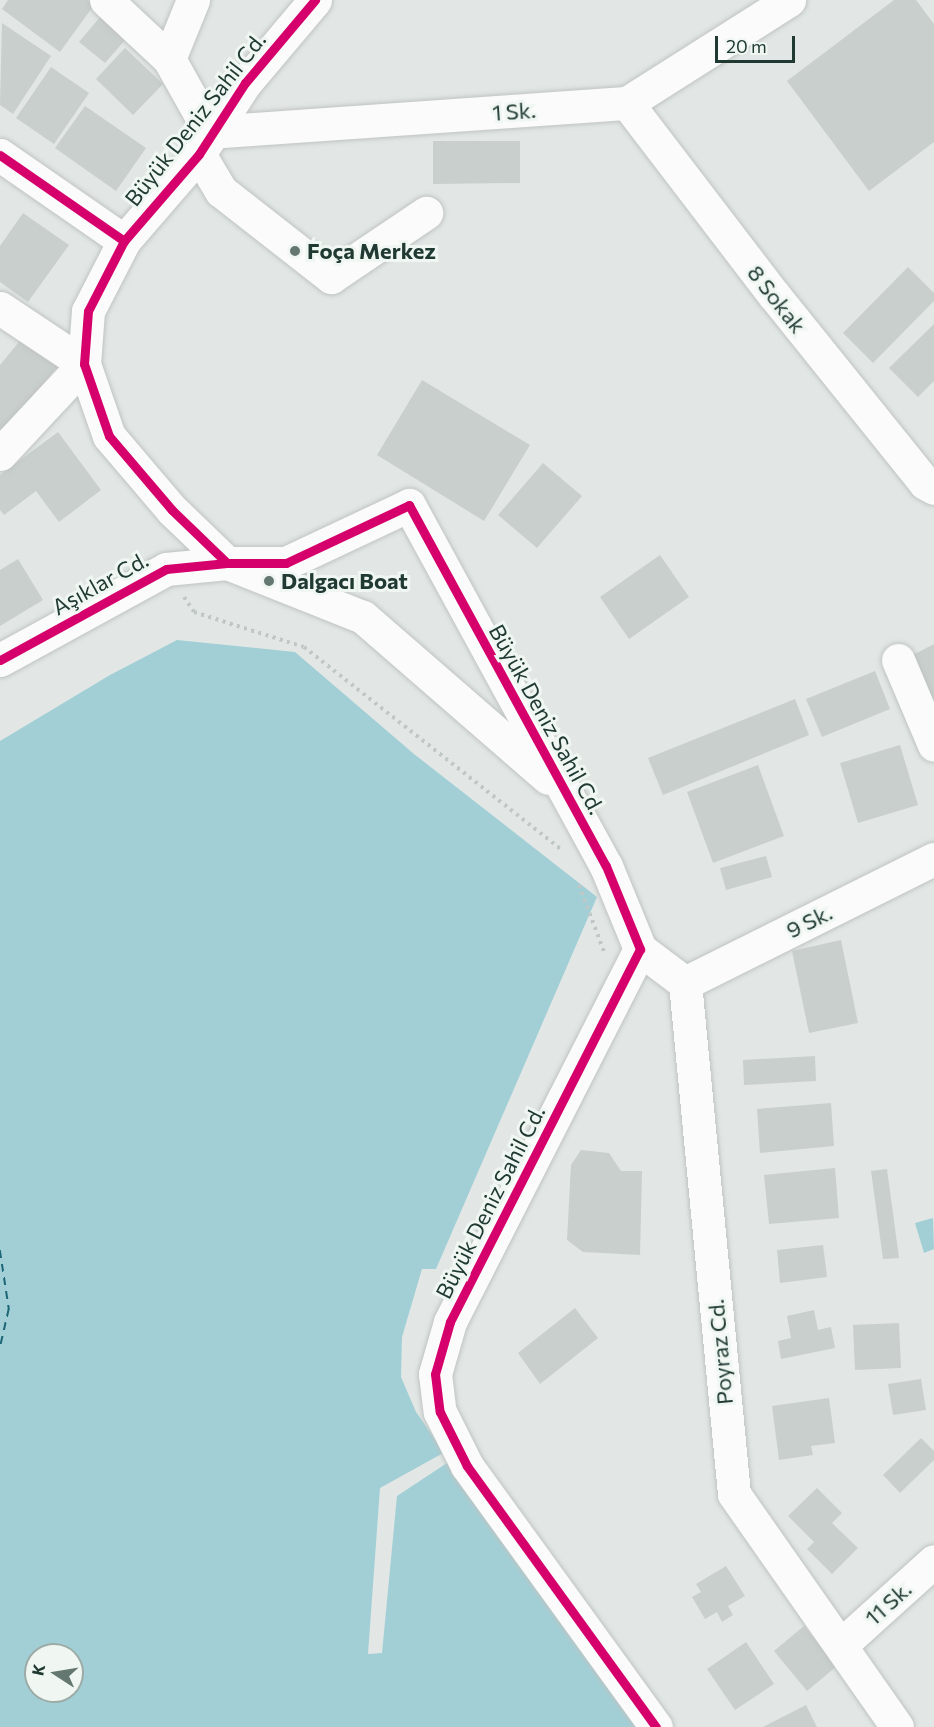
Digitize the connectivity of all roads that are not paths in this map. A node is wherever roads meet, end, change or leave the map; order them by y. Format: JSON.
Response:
{"nodes":[{"id":1,"x":106,"y":0,"type":"edge"},
{"id":2,"x":193,"y":0,"type":"edge"},
{"id":3,"x":315,"y":0,"type":"edge"},
{"id":4,"x":789,"y":0,"type":"edge"},
{"id":5,"x":169,"y":59,"type":"junction"},
{"id":6,"x":627,"y":103,"type":"junction"},
{"id":7,"x":205,"y":143,"type":"junction"},
{"id":8,"x":0,"y":155,"type":"edge"},
{"id":9,"x":426,"y":213,"type":"dead end"},
{"id":10,"x":124,"y":241,"type":"junction"},
{"id":11,"x":0,"y":308,"type":"edge"},
{"id":12,"x":84,"y":364,"type":"junction"},
{"id":13,"x":0,"y":454,"type":"edge"},
{"id":14,"x":934,"y":488,"type":"edge"},
{"id":15,"x":227,"y":563,"type":"junction"},
{"id":16,"x":0,"y":660,"type":"edge"},
{"id":17,"x":898,"y":660,"type":"dead end"},
{"id":18,"x":934,"y":745,"type":"edge"},
{"id":19,"x":564,"y":792,"type":"junction"},
{"id":20,"x":934,"y":859,"type":"edge"},
{"id":21,"x":640,"y":949,"type":"junction"},
{"id":22,"x":685,"y":983,"type":"junction"},
{"id":23,"x":934,"y":1561,"type":"edge"},
{"id":24,"x":841,"y":1645,"type":"junction"},
{"id":25,"x":656,"y":1727,"type":"edge"},
{"id":26,"x":897,"y":1727,"type":"edge"}],
"edges":[{"from":1,"to":5,"type":"street"},
{"from":2,"to":5,"type":"street"},
{"from":3,"to":7,"type":"street","name":"Büyük Deniz Sahil Cd."},
{"from":4,"to":6,"type":"street","name":"1 Sk."},
{"from":5,"to":7,"type":"street"},
{"from":6,"to":7,"type":"street","name":"1 Sk."},
{"from":6,"to":14,"type":"street","name":"8 Sokak"},
{"from":7,"to":9,"type":"street"},
{"from":7,"to":10,"type":"street","name":"Büyük Deniz Sahil Cd."},
{"from":8,"to":10,"type":"street"},
{"from":10,"to":12,"type":"street","name":"Büyük Deniz Sahil Cd."},
{"from":11,"to":12,"type":"street"},
{"from":12,"to":13,"type":"street"},
{"from":12,"to":15,"type":"street","name":"Büyük Deniz Sahil Cd."},
{"from":15,"to":16,"type":"street","name":"Aşıklar Cd."},
{"from":15,"to":19,"type":"street","name":"Büyük Deniz Sahil Cd."},
{"from":15,"to":19,"type":"street","name":"Büyük Deniz Sahil Cd."},
{"from":17,"to":18,"type":"street"},
{"from":19,"to":21,"type":"street","name":"Büyük Deniz Sahil Cd."},
{"from":20,"to":22,"type":"street","name":"9 Sk."},
{"from":21,"to":22,"type":"street"},
{"from":21,"to":25,"type":"street","name":"Büyük Deniz Sahil Cd."},
{"from":22,"to":24,"type":"street","name":"Poyraz Cd."},
{"from":23,"to":24,"type":"street","name":"11 Sk."},
{"from":24,"to":26,"type":"street","name":"Poyraz Cd."}]}
